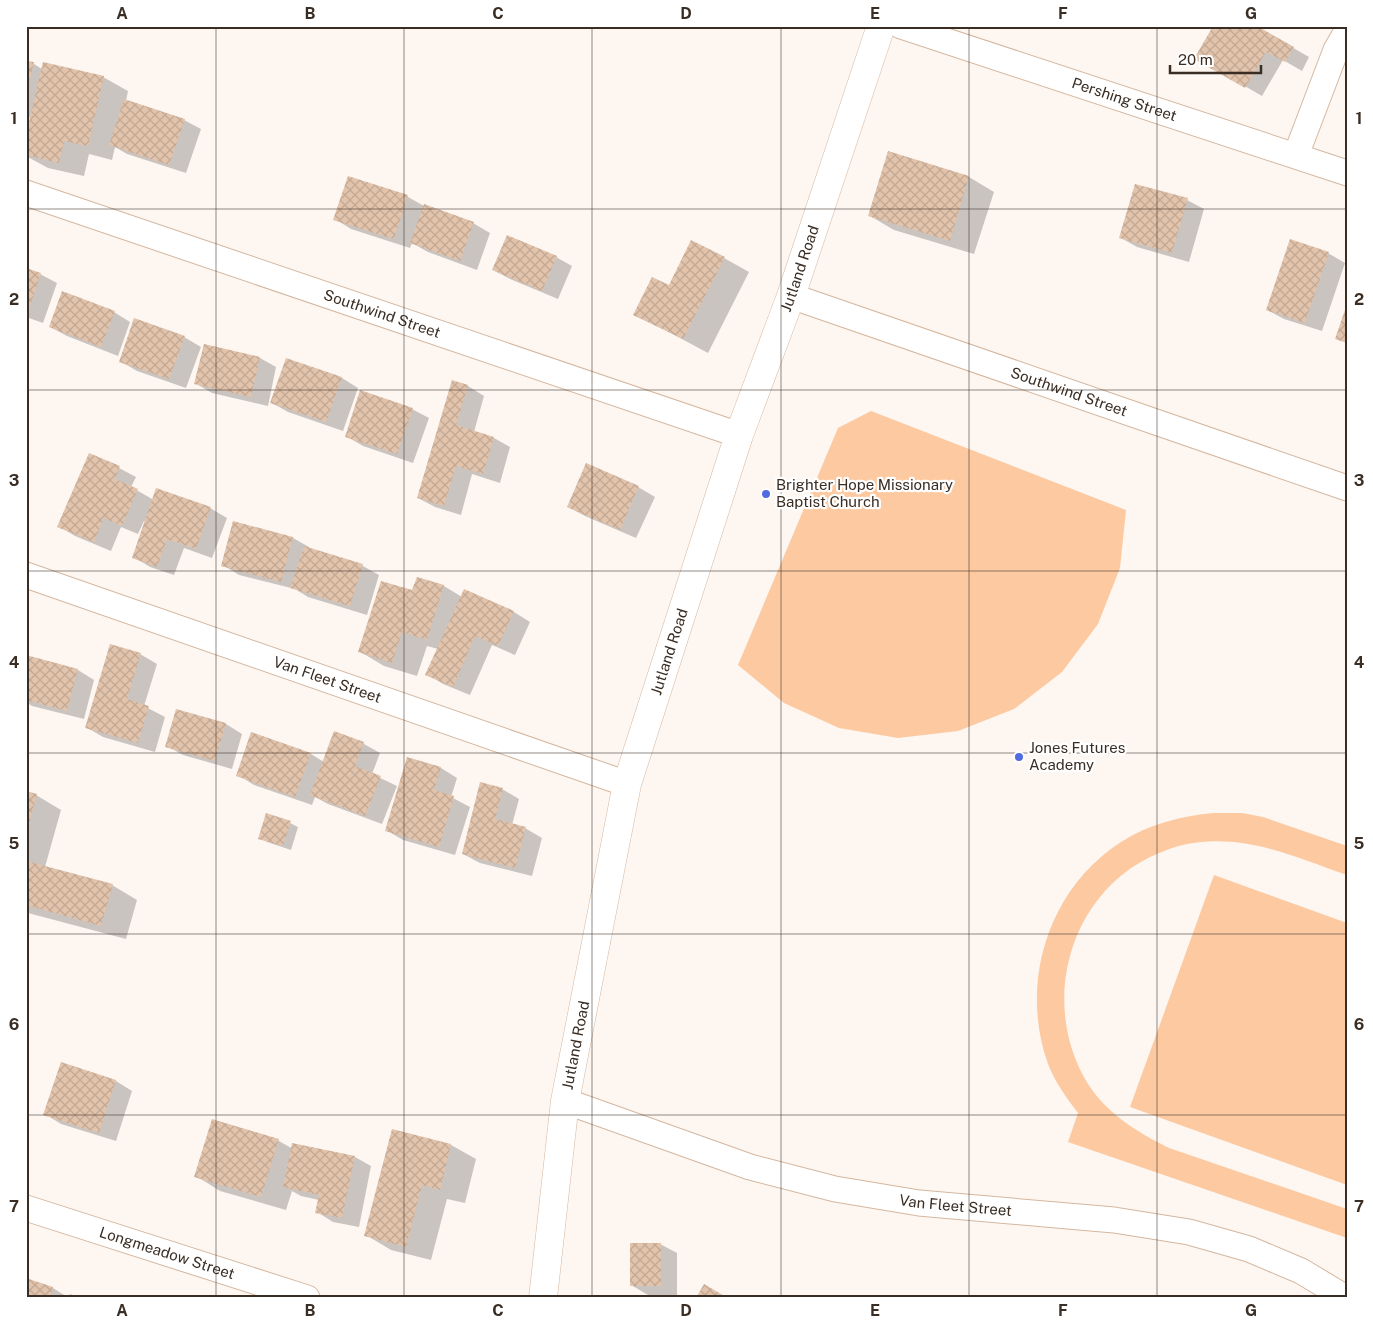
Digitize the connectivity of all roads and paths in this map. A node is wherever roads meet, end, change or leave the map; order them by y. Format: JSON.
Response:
{"nodes":[{"id":1,"x":881,"y":26,"type":"edge"},
{"id":2,"x":901,"y":26,"type":"edge"},
{"id":3,"x":1347,"y":31,"type":"edge"},
{"id":4,"x":1296,"y":155,"type":"junction"},
{"id":5,"x":1347,"y":173,"type":"edge"},
{"id":6,"x":26,"y":193,"type":"edge"},
{"id":7,"x":791,"y":296,"type":"junction"},
{"id":8,"x":739,"y":434,"type":"junction"},
{"id":9,"x":1347,"y":488,"type":"edge"},
{"id":10,"x":26,"y":575,"type":"edge"},
{"id":11,"x":627,"y":784,"type":"junction"},
{"id":12,"x":565,"y":1101,"type":"junction"},
{"id":13,"x":26,"y":1208,"type":"edge"},
{"id":14,"x":308,"y":1298,"type":"edge"},
{"id":15,"x":543,"y":1298,"type":"edge"},
{"id":16,"x":1346,"y":1298,"type":"edge"}],
"edges":[{"from":1,"to":7,"type":"street","name":"Jutland Road"},
{"from":2,"to":4,"type":"street","name":"Pershing Street"},
{"from":3,"to":4,"type":"street"},
{"from":4,"to":5,"type":"street","name":"Pershing Street"},
{"from":6,"to":8,"type":"street","name":"Southwind Street"},
{"from":7,"to":8,"type":"street","name":"Jutland Road"},
{"from":7,"to":9,"type":"street","name":"Southwind Street"},
{"from":8,"to":11,"type":"street","name":"Jutland Road"},
{"from":10,"to":11,"type":"street","name":"Van Fleet Street"},
{"from":11,"to":12,"type":"street","name":"Jutland Road"},
{"from":12,"to":15,"type":"street","name":"Jutland Road"},
{"from":12,"to":16,"type":"street","name":"Van Fleet Street"},
{"from":13,"to":14,"type":"street","name":"Longmeadow Street"}]}
